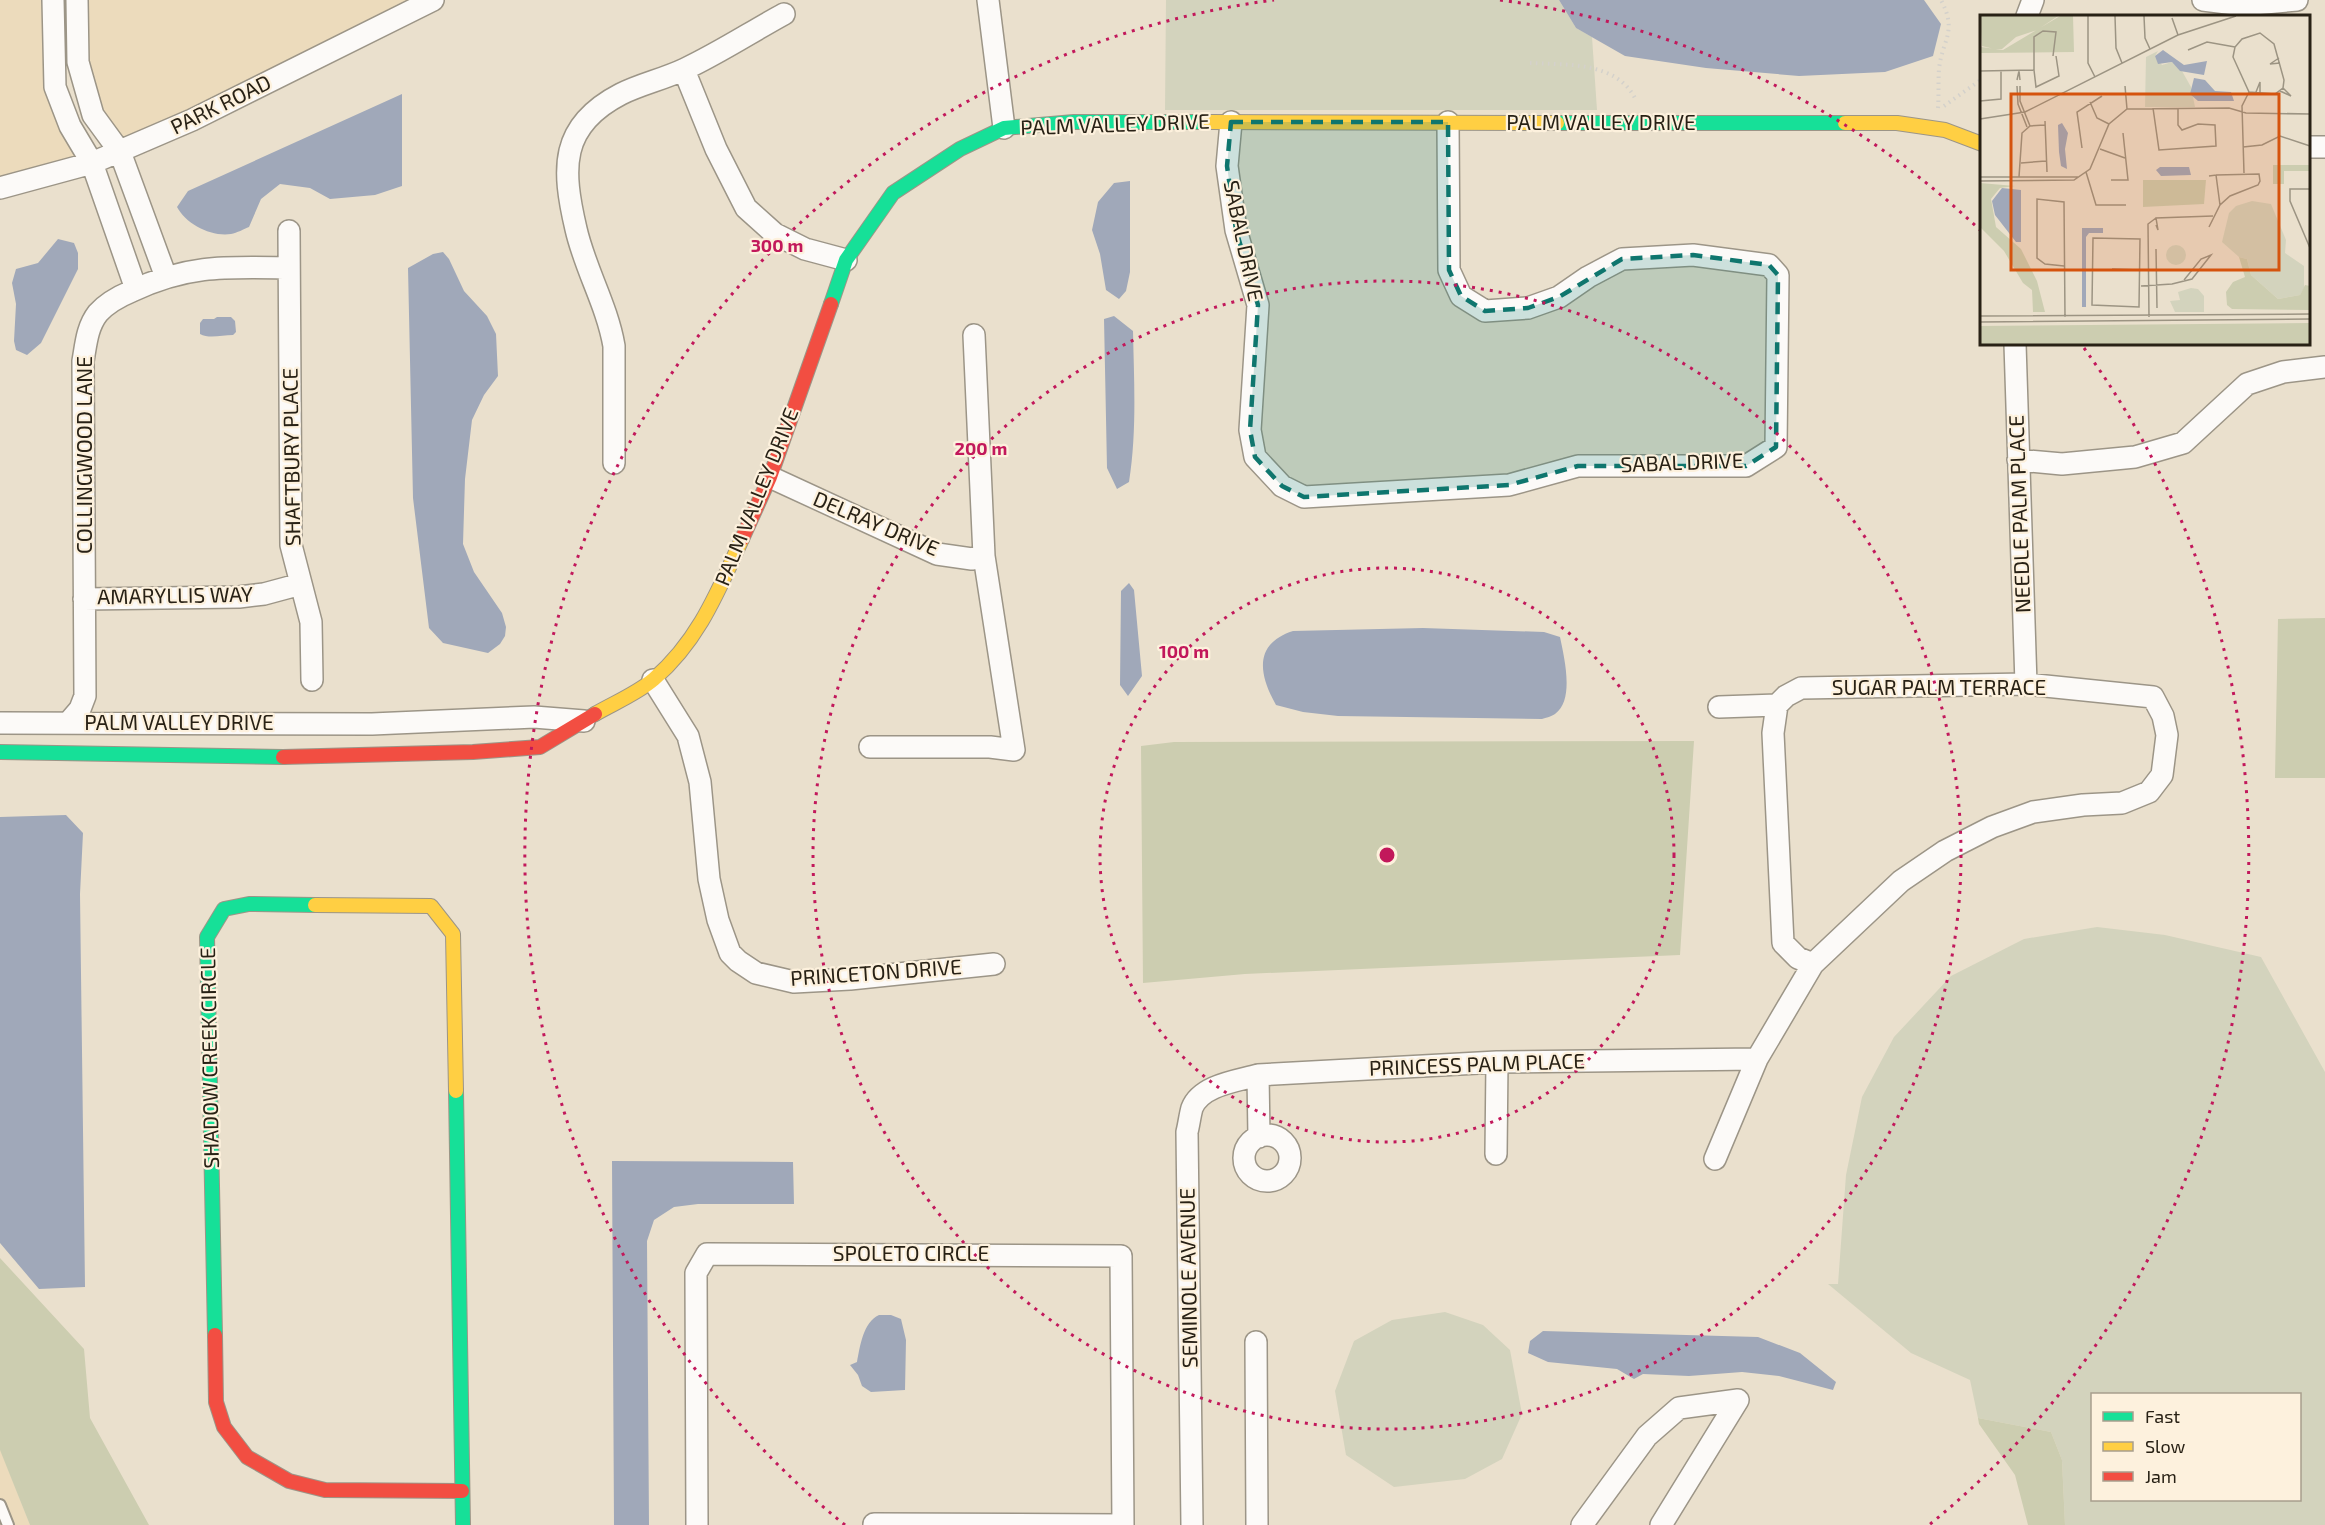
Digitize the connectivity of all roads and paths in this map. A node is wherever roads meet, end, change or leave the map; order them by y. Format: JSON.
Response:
{"nodes":[{"id":1,"x":54,"y":0,"type":"edge"},
{"id":2,"x":77,"y":0,"type":"edge"},
{"id":3,"x":433,"y":0,"type":"edge"},
{"id":4,"x":988,"y":0,"type":"edge"},
{"id":5,"x":1941,"y":0,"type":"edge"},
{"id":6,"x":2033,"y":0,"type":"edge"},
{"id":7,"x":2203,"y":0,"type":"edge"},
{"id":8,"x":2297,"y":0,"type":"edge"},
{"id":9,"x":784,"y":14,"type":"dead end"},
{"id":10,"x":2027,"y":15,"type":"edge"},
{"id":11,"x":1530,"y":63,"type":"dead end"},
{"id":12,"x":684,"y":70,"type":"junction"},
{"id":13,"x":1980,"y":80,"type":"edge"},
{"id":14,"x":1639,"y":106,"type":"dead end"},
{"id":15,"x":1928,"y":110,"type":"dead end"},
{"id":16,"x":1938,"y":111,"type":"junction"},
{"id":17,"x":1231,"y":122,"type":"junction"},
{"id":18,"x":1448,"y":122,"type":"junction"},
{"id":19,"x":1004,"y":128,"type":"junction"},
{"id":20,"x":1980,"y":143,"type":"edge"},
{"id":21,"x":120,"y":152,"type":"junction"},
{"id":22,"x":92,"y":163,"type":"junction"},
{"id":23,"x":0,"y":188,"type":"edge"},
{"id":24,"x":141,"y":210,"type":"junction"},
{"id":25,"x":112,"y":220,"type":"junction"},
{"id":26,"x":289,"y":231,"type":"dead end"},
{"id":27,"x":846,"y":260,"type":"junction"},
{"id":28,"x":289,"y":268,"type":"junction"},
{"id":29,"x":166,"y":277,"type":"junction"},
{"id":30,"x":136,"y":289,"type":"junction"},
{"id":31,"x":974,"y":335,"type":"dead end"},
{"id":32,"x":2015,"y":345,"type":"edge"},
{"id":33,"x":2325,"y":367,"type":"edge"},
{"id":34,"x":2019,"y":460,"type":"junction"},
{"id":35,"x":615,"y":463,"type":"dead end"},
{"id":36,"x":770,"y":477,"type":"junction"},
{"id":37,"x":984,"y":556,"type":"junction"},
{"id":38,"x":301,"y":584,"type":"junction"},
{"id":39,"x":84,"y":599,"type":"junction"},
{"id":40,"x":312,"y":680,"type":"dead end"},
{"id":41,"x":653,"y":680,"type":"junction"},
{"id":42,"x":2025,"y":684,"type":"junction"},
{"id":43,"x":1777,"y":705,"type":"junction"},
{"id":44,"x":1719,"y":707,"type":"dead end"},
{"id":45,"x":584,"y":721,"type":"junction"},
{"id":46,"x":0,"y":723,"type":"edge"},
{"id":47,"x":69,"y":723,"type":"junction"},
{"id":48,"x":357,"y":724,"type":"junction"},
{"id":49,"x":870,"y":747,"type":"dead end"},
{"id":50,"x":0,"y":752,"type":"edge"},
{"id":51,"x":357,"y":755,"type":"junction"},
{"id":52,"x":994,"y":964,"type":"dead end"},
{"id":53,"x":1813,"y":964,"type":"junction"},
{"id":54,"x":1757,"y":1059,"type":"junction"},
{"id":55,"x":1497,"y":1062,"type":"junction"},
{"id":56,"x":1258,"y":1075,"type":"junction"},
{"id":57,"x":1259,"y":1137,"type":"dead end"},
{"id":58,"x":1496,"y":1154,"type":"dead end"},
{"id":59,"x":1715,"y":1159,"type":"dead end"},
{"id":60,"x":1256,"y":1342,"type":"dead end"},
{"id":61,"x":462,"y":1491,"type":"junction"},
{"id":62,"x":0,"y":1505,"type":"edge"},
{"id":63,"x":874,"y":1524,"type":"edge"},
{"id":64,"x":8,"y":1525,"type":"edge"},
{"id":65,"x":463,"y":1525,"type":"edge"},
{"id":66,"x":697,"y":1525,"type":"edge"},
{"id":67,"x":1123,"y":1525,"type":"edge"},
{"id":68,"x":1192,"y":1525,"type":"edge"},
{"id":69,"x":1257,"y":1525,"type":"edge"},
{"id":70,"x":1582,"y":1525,"type":"edge"},
{"id":71,"x":1661,"y":1525,"type":"edge"}],
"edges":[{"from":1,"to":22,"type":"street"},
{"from":2,"to":21,"type":"street"},
{"from":3,"to":21,"type":"street","name":"PARK ROAD"},
{"from":4,"to":19,"type":"street"},
{"from":5,"to":16,"type":"path"},
{"from":6,"to":10,"type":"street"},
{"from":7,"to":8,"type":"street"},
{"from":9,"to":12,"type":"street"},
{"from":11,"to":14,"type":"path"},
{"from":12,"to":27,"type":"street"},
{"from":12,"to":35,"type":"street"},
{"from":13,"to":16,"type":"path"},
{"from":15,"to":16,"type":"path"},
{"from":17,"to":18,"type":"street","name":"PALM VALLEY DRIVE"},
{"from":17,"to":18,"type":"street","name":"SABAL DRIVE"},
{"from":17,"to":19,"type":"street","name":"PALM VALLEY DRIVE"},
{"from":18,"to":20,"type":"street","name":"PALM VALLEY DRIVE"},
{"from":19,"to":27,"type":"street","name":"PALM VALLEY DRIVE"},
{"from":21,"to":22,"type":"street","name":"PARK ROAD"},
{"from":21,"to":24,"type":"street"},
{"from":22,"to":23,"type":"street","name":"PARK ROAD"},
{"from":22,"to":25,"type":"street"},
{"from":24,"to":25,"type":"street"},
{"from":24,"to":29,"type":"street"},
{"from":25,"to":30,"type":"street"},
{"from":26,"to":28,"type":"street","name":"SHAFTBURY PLACE"},
{"from":27,"to":36,"type":"street","name":"PALM VALLEY DRIVE"},
{"from":28,"to":29,"type":"street","name":"COLLINGWOOD LANE"},
{"from":28,"to":38,"type":"street","name":"SHAFTBURY PLACE"},
{"from":29,"to":30,"type":"street","name":"COLLINGWOOD LANE"},
{"from":30,"to":39,"type":"street","name":"COLLINGWOOD LANE"},
{"from":31,"to":37,"type":"street"},
{"from":32,"to":34,"type":"street","name":"NEEDLE PALM PLACE"},
{"from":33,"to":34,"type":"street"},
{"from":34,"to":42,"type":"street","name":"NEEDLE PALM PLACE"},
{"from":36,"to":37,"type":"street","name":"DELRAY DRIVE"},
{"from":36,"to":41,"type":"street","name":"PALM VALLEY DRIVE"},
{"from":37,"to":49,"type":"street"},
{"from":38,"to":39,"type":"street","name":"AMARYLLIS WAY"},
{"from":38,"to":40,"type":"street","name":"SHAFTBURY PLACE"},
{"from":39,"to":47,"type":"street","name":"COLLINGWOOD LANE"},
{"from":41,"to":45,"type":"street","name":"PALM VALLEY DRIVE"},
{"from":41,"to":52,"type":"street","name":"PRINCETON DRIVE"},
{"from":42,"to":43,"type":"street","name":"SUGAR PALM TERRACE"},
{"from":42,"to":53,"type":"street","name":"SUGAR PALM TERRACE"},
{"from":43,"to":44,"type":"street"},
{"from":43,"to":53,"type":"street"},
{"from":45,"to":48,"type":"street","name":"PALM VALLEY DRIVE"},
{"from":45,"to":51,"type":"street","name":"PALM VALLEY DRIVE"},
{"from":46,"to":47,"type":"street","name":"PALM VALLEY DRIVE"},
{"from":47,"to":48,"type":"street","name":"PALM VALLEY DRIVE"},
{"from":48,"to":51,"type":"street"},
{"from":50,"to":51,"type":"street","name":"PALM VALLEY DRIVE"},
{"from":53,"to":54,"type":"street","name":"SUGAR PALM TERRACE"},
{"from":54,"to":55,"type":"street","name":"PRINCESS PALM PLACE"},
{"from":54,"to":59,"type":"street","name":"SUGAR PALM TERRACE"},
{"from":55,"to":56,"type":"street","name":"PRINCESS PALM PLACE"},
{"from":55,"to":58,"type":"street"},
{"from":56,"to":57,"type":"street"},
{"from":56,"to":68,"type":"street","name":"SEMINOLE AVENUE"},
{"from":60,"to":69,"type":"street"},
{"from":61,"to":61,"type":"street","name":"SHADOW CREEK CIRCLE"},
{"from":61,"to":65,"type":"street","name":"SHADOW CREEK CIRCLE"},
{"from":62,"to":64,"type":"lane"},
{"from":63,"to":67,"type":"street"},
{"from":66,"to":67,"type":"street","name":"SPOLETO CIRCLE"},
{"from":70,"to":71,"type":"street"}]}
